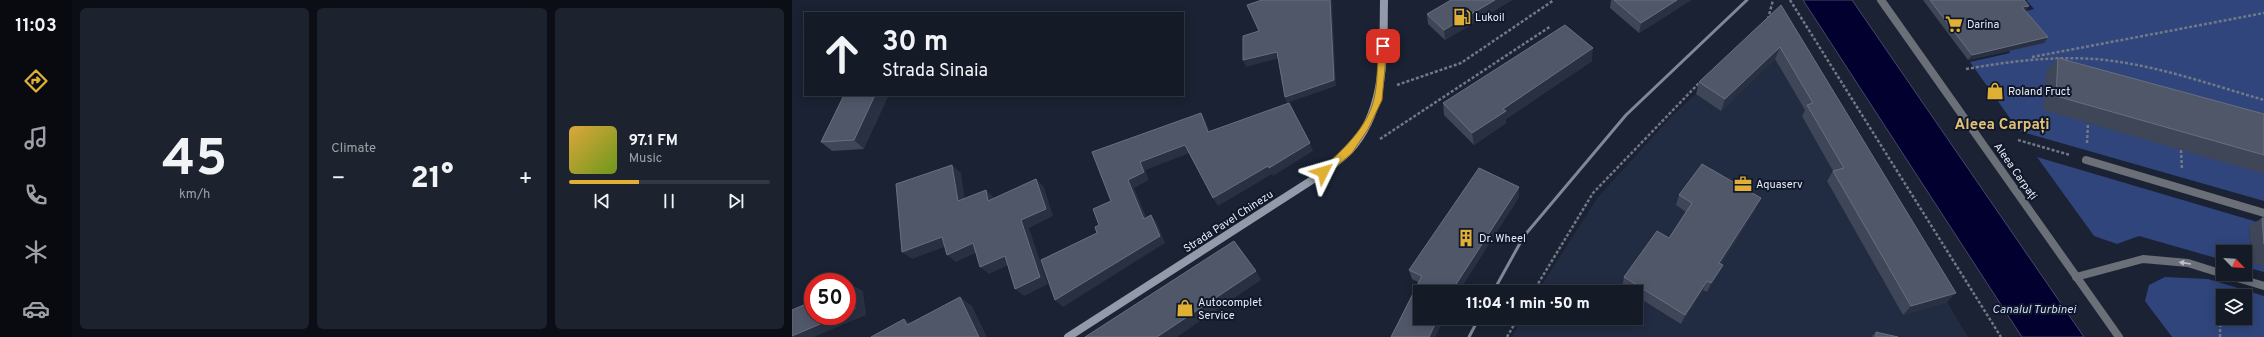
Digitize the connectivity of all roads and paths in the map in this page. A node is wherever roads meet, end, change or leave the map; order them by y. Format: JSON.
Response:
{"nodes":[{"id":1,"x":1384,"y":0,"type":"edge"},
{"id":2,"x":1554,"y":0,"type":"edge"},
{"id":3,"x":1773,"y":0,"type":"edge"},
{"id":4,"x":1790,"y":0,"type":"edge"},
{"id":5,"x":1880,"y":0,"type":"edge"},
{"id":6,"x":2264,"y":13,"type":"edge"},
{"id":7,"x":1764,"y":23,"type":"edge"},
{"id":8,"x":1551,"y":26,"type":"dead end"},
{"id":9,"x":2024,"y":59,"type":"junction"},
{"id":10,"x":1966,"y":69,"type":"dead end"},
{"id":11,"x":1702,"y":80,"type":"edge"},
{"id":12,"x":1392,"y":86,"type":"dead end"},
{"id":13,"x":2264,"y":100,"type":"edge"},
{"id":14,"x":1378,"y":140,"type":"dead end"},
{"id":15,"x":2018,"y":140,"type":"dead end"},
{"id":16,"x":2086,"y":160,"type":"joint"},
{"id":17,"x":2264,"y":213,"type":"edge"},
{"id":18,"x":2216,"y":272,"type":"edge"},
{"id":19,"x":2076,"y":277,"type":"junction"},
{"id":20,"x":2223,"y":281,"type":"edge"},
{"id":21,"x":2247,"y":281,"type":"edge"},
{"id":22,"x":1538,"y":285,"type":"edge"},
{"id":23,"x":2264,"y":286,"type":"edge"},
{"id":24,"x":1514,"y":325,"type":"edge"},
{"id":25,"x":1068,"y":337,"type":"edge"},
{"id":26,"x":1507,"y":337,"type":"edge"},
{"id":27,"x":2001,"y":337,"type":"edge"},
{"id":28,"x":2119,"y":337,"type":"edge"},
{"id":29,"x":2220,"y":337,"type":"edge"}],
"edges":[{"from":1,"to":25,"type":"main road","name":"Strada Pavel Chinezu"},
{"from":2,"to":12,"type":"path"},
{"from":3,"to":7,"type":"path"},
{"from":4,"to":27,"type":"path"},
{"from":5,"to":19,"type":"street","name":"Aleea Carpați"},
{"from":6,"to":9,"type":"path"},
{"from":8,"to":14,"type":"path"},
{"from":9,"to":10,"type":"path"},
{"from":9,"to":13,"type":"path"},
{"from":11,"to":22,"type":"path"},
{"from":15,"to":16,"type":"path"},
{"from":16,"to":17,"type":"street"},
{"from":18,"to":19,"type":"street","one_way":true},
{"from":19,"to":28,"type":"street","name":"Aleea Carpați"},
{"from":20,"to":29,"type":"path"},
{"from":21,"to":23,"type":"street"},
{"from":24,"to":26,"type":"path"}]}
